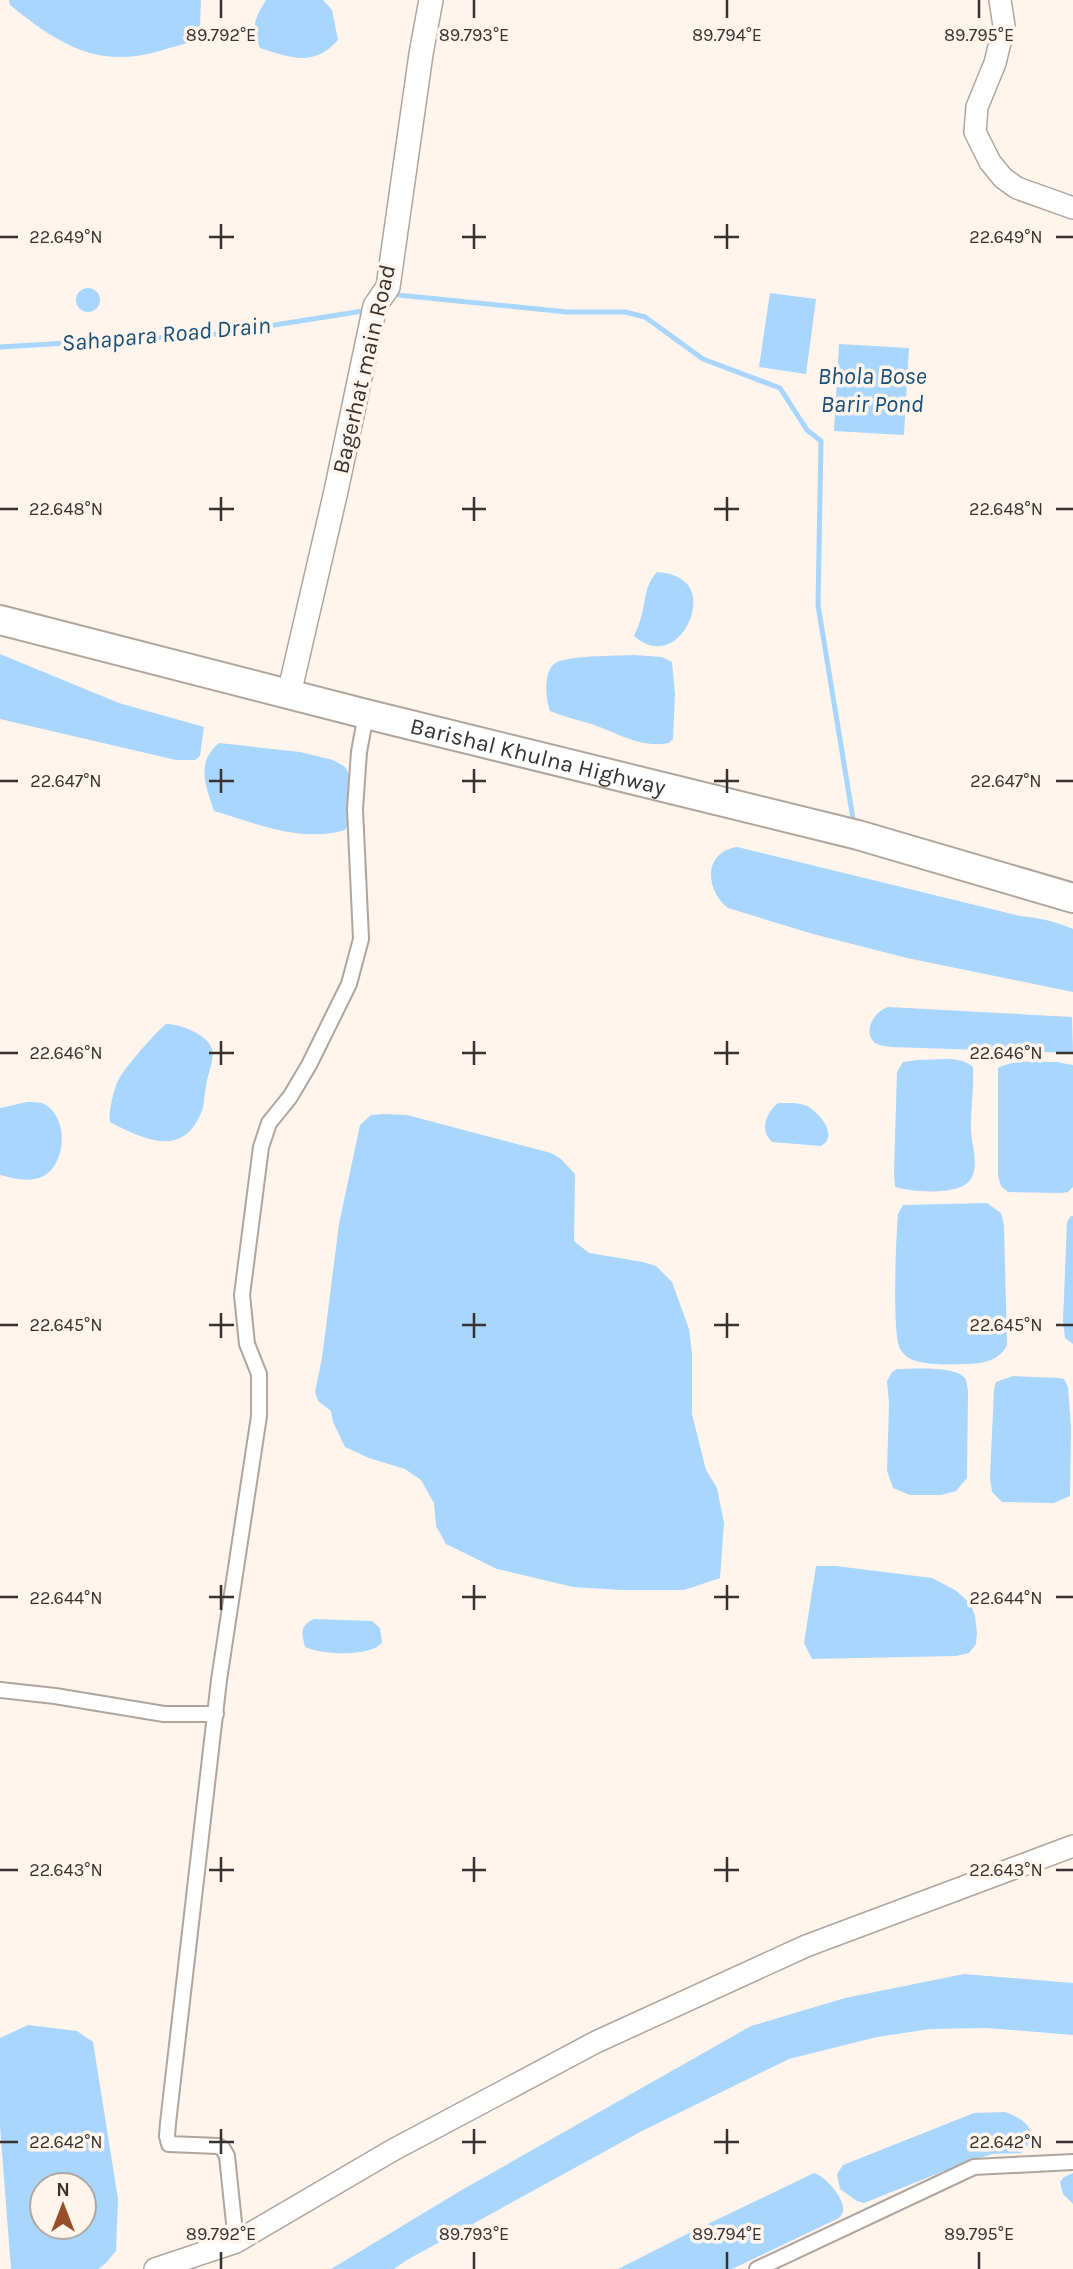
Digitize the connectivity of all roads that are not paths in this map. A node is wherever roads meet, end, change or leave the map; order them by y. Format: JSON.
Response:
{"nodes":[{"id":1,"x":431,"y":0,"type":"edge"},
{"id":2,"x":1000,"y":0,"type":"edge"},
{"id":3,"x":1073,"y":208,"type":"edge"},
{"id":4,"x":0,"y":620,"type":"edge"},
{"id":5,"x":289,"y":694,"type":"junction"},
{"id":6,"x":366,"y":714,"type":"junction"},
{"id":7,"x":1073,"y":898,"type":"edge"},
{"id":8,"x":0,"y":1690,"type":"edge"},
{"id":9,"x":216,"y":1714,"type":"junction"},
{"id":10,"x":1073,"y":1846,"type":"edge"},
{"id":11,"x":1073,"y":2162,"type":"edge"},
{"id":12,"x":236,"y":2242,"type":"junction"},
{"id":13,"x":155,"y":2269,"type":"edge"},
{"id":14,"x":757,"y":2269,"type":"edge"}],
"edges":[{"from":1,"to":5,"type":"main road","name":"Bagerhat main Road"},
{"from":2,"to":3,"type":"street"},
{"from":4,"to":5,"type":"highway","name":"Barishal Khulna Highway"},
{"from":5,"to":6,"type":"highway","name":"Barishal Khulna Highway"},
{"from":6,"to":7,"type":"highway","name":"Barishal Khulna Highway"},
{"from":6,"to":9,"type":"street"},
{"from":8,"to":9,"type":"street"},
{"from":9,"to":12,"type":"street"},
{"from":10,"to":12,"type":"street"},
{"from":11,"to":14,"type":"street"},
{"from":12,"to":13,"type":"street"}]}
